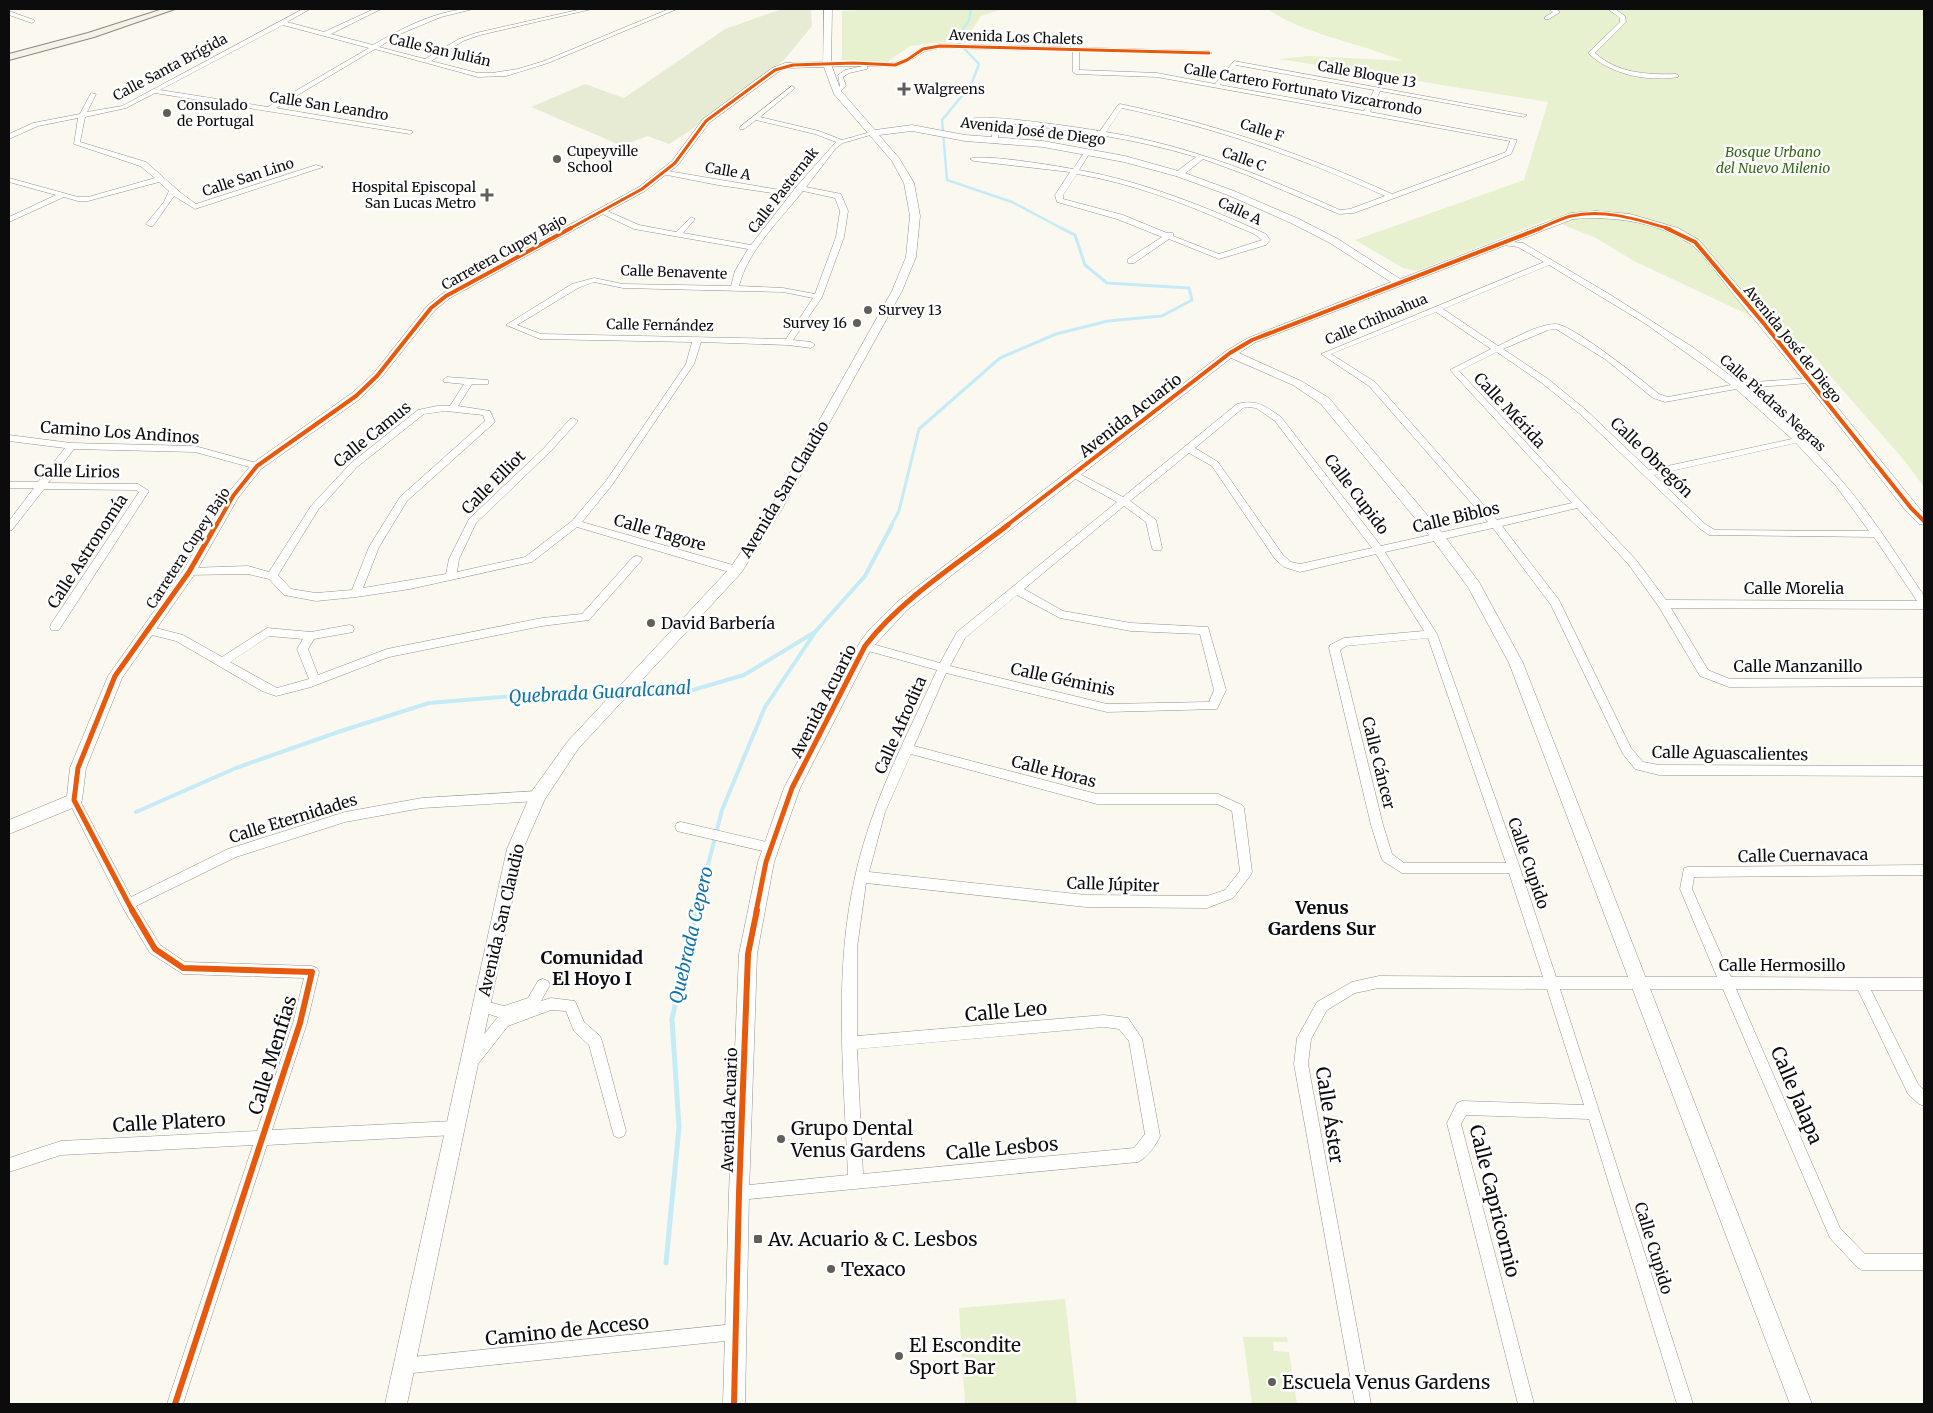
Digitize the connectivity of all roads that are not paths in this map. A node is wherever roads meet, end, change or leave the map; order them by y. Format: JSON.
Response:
{"nodes":[{"id":1,"x":160,"y":9,"type":"edge"},
{"id":2,"x":171,"y":9,"type":"edge"},
{"id":3,"x":307,"y":9,"type":"edge"},
{"id":4,"x":378,"y":9,"type":"edge"},
{"id":5,"x":470,"y":9,"type":"edge"},
{"id":6,"x":589,"y":9,"type":"edge"},
{"id":7,"x":674,"y":9,"type":"edge"},
{"id":8,"x":828,"y":9,"type":"edge"},
{"id":9,"x":1552,"y":9,"type":"edge"},
{"id":10,"x":1611,"y":9,"type":"edge"},
{"id":11,"x":9,"y":13,"type":"edge"},
{"id":12,"x":1547,"y":18,"type":"dead end"},
{"id":13,"x":32,"y":22,"type":"dead end"},
{"id":14,"x":280,"y":22,"type":"junction"},
{"id":15,"x":325,"y":34,"type":"junction"},
{"id":16,"x":374,"y":47,"type":"junction"},
{"id":17,"x":1076,"y":50,"type":"junction"},
{"id":18,"x":9,"y":52,"type":"edge"},
{"id":19,"x":1209,"y":53,"type":"dead end"},
{"id":20,"x":9,"y":57,"type":"edge"},
{"id":21,"x":426,"y":61,"type":"junction"},
{"id":22,"x":827,"y":64,"type":"junction"},
{"id":23,"x":884,"y":66,"type":"junction"},
{"id":24,"x":1676,"y":76,"type":"dead end"},
{"id":25,"x":1216,"y":86,"type":"junction"},
{"id":26,"x":1378,"y":89,"type":"junction"},
{"id":27,"x":154,"y":91,"type":"junction"},
{"id":28,"x":837,"y":92,"type":"junction"},
{"id":29,"x":93,"y":94,"type":"dead end"},
{"id":30,"x":796,"y":94,"type":"dead end"},
{"id":31,"x":270,"y":109,"type":"junction"},
{"id":32,"x":1366,"y":113,"type":"junction"},
{"id":33,"x":1524,"y":115,"type":"dead end"},
{"id":34,"x":82,"y":116,"type":"junction"},
{"id":35,"x":754,"y":118,"type":"junction"},
{"id":36,"x":976,"y":119,"type":"dead end"},
{"id":37,"x":999,"y":120,"type":"junction"},
{"id":38,"x":742,"y":128,"type":"dead end"},
{"id":39,"x":410,"y":132,"type":"dead end"},
{"id":40,"x":1102,"y":132,"type":"junction"},
{"id":41,"x":874,"y":133,"type":"junction"},
{"id":42,"x":9,"y":137,"type":"edge"},
{"id":43,"x":994,"y":140,"type":"junction"},
{"id":44,"x":841,"y":142,"type":"junction"},
{"id":45,"x":1088,"y":151,"type":"junction"},
{"id":46,"x":1201,"y":157,"type":"junction"},
{"id":47,"x":974,"y":160,"type":"dead end"},
{"id":48,"x":1493,"y":160,"type":"joint"},
{"id":49,"x":319,"y":168,"type":"dead end"},
{"id":50,"x":1074,"y":171,"type":"junction"},
{"id":51,"x":665,"y":172,"type":"junction"},
{"id":52,"x":1179,"y":174,"type":"junction"},
{"id":53,"x":160,"y":179,"type":"junction"},
{"id":54,"x":9,"y":180,"type":"edge"},
{"id":55,"x":800,"y":188,"type":"junction"},
{"id":56,"x":173,"y":191,"type":"junction"},
{"id":57,"x":786,"y":194,"type":"dead end"},
{"id":58,"x":63,"y":196,"type":"junction"},
{"id":59,"x":1391,"y":196,"type":"junction"},
{"id":60,"x":602,"y":212,"type":"junction"},
{"id":61,"x":690,"y":219,"type":"dead end"},
{"id":62,"x":9,"y":220,"type":"edge"},
{"id":63,"x":150,"y":224,"type":"dead end"},
{"id":64,"x":677,"y":235,"type":"junction"},
{"id":65,"x":1170,"y":235,"type":"junction"},
{"id":66,"x":1506,"y":243,"type":"junction"},
{"id":67,"x":753,"y":248,"type":"junction"},
{"id":68,"x":1131,"y":261,"type":"dead end"},
{"id":69,"x":1550,"y":262,"type":"junction"},
{"id":70,"x":1400,"y":283,"type":"junction"},
{"id":71,"x":735,"y":288,"type":"junction"},
{"id":72,"x":818,"y":297,"type":"junction"},
{"id":73,"x":1436,"y":308,"type":"junction"},
{"id":74,"x":510,"y":325,"type":"joint"},
{"id":75,"x":696,"y":340,"type":"junction"},
{"id":76,"x":788,"y":342,"type":"junction"},
{"id":77,"x":811,"y":345,"type":"dead end"},
{"id":78,"x":1497,"y":349,"type":"junction"},
{"id":79,"x":1230,"y":353,"type":"junction"},
{"id":80,"x":447,"y":380,"type":"dead end"},
{"id":81,"x":1808,"y":380,"type":"junction"},
{"id":82,"x":469,"y":382,"type":"junction"},
{"id":83,"x":485,"y":382,"type":"dead end"},
{"id":84,"x":1738,"y":386,"type":"junction"},
{"id":85,"x":452,"y":409,"type":"junction"},
{"id":86,"x":1234,"y":411,"type":"joint"},
{"id":87,"x":573,"y":421,"type":"dead end"},
{"id":88,"x":9,"y":438,"type":"edge"},
{"id":89,"x":1798,"y":440,"type":"junction"},
{"id":90,"x":70,"y":446,"type":"junction"},
{"id":91,"x":1188,"y":448,"type":"junction"},
{"id":92,"x":257,"y":466,"type":"junction"},
{"id":93,"x":1648,"y":473,"type":"junction"},
{"id":94,"x":1073,"y":474,"type":"junction"},
{"id":95,"x":9,"y":485,"type":"edge"},
{"id":96,"x":40,"y":486,"type":"junction"},
{"id":97,"x":144,"y":491,"type":"joint"},
{"id":98,"x":1123,"y":501,"type":"junction"},
{"id":99,"x":1578,"y":505,"type":"junction"},
{"id":100,"x":1924,"y":521,"type":"edge"},
{"id":101,"x":576,"y":523,"type":"junction"},
{"id":102,"x":1495,"y":524,"type":"junction"},
{"id":103,"x":9,"y":528,"type":"edge"},
{"id":104,"x":1877,"y":534,"type":"junction"},
{"id":105,"x":1438,"y":537,"type":"junction"},
{"id":106,"x":1157,"y":548,"type":"dead end"},
{"id":107,"x":1379,"y":550,"type":"junction"},
{"id":108,"x":637,"y":559,"type":"dead end"},
{"id":109,"x":736,"y":570,"type":"junction"},
{"id":110,"x":189,"y":572,"type":"junction"},
{"id":111,"x":452,"y":575,"type":"junction"},
{"id":112,"x":272,"y":576,"type":"junction"},
{"id":113,"x":1015,"y":589,"type":"junction"},
{"id":114,"x":356,"y":594,"type":"junction"},
{"id":115,"x":1663,"y":604,"type":"junction"},
{"id":116,"x":1924,"y":605,"type":"edge"},
{"id":117,"x":55,"y":627,"type":"dead end"},
{"id":118,"x":349,"y":629,"type":"dead end"},
{"id":119,"x":148,"y":630,"type":"junction"},
{"id":120,"x":1432,"y":634,"type":"junction"},
{"id":121,"x":311,"y":636,"type":"junction"},
{"id":122,"x":865,"y":646,"type":"junction"},
{"id":123,"x":224,"y":662,"type":"junction"},
{"id":124,"x":943,"y":668,"type":"junction"},
{"id":125,"x":315,"y":681,"type":"junction"},
{"id":126,"x":1924,"y":682,"type":"edge"},
{"id":127,"x":906,"y":748,"type":"junction"},
{"id":128,"x":1924,"y":771,"type":"edge"},
{"id":129,"x":538,"y":796,"type":"junction"},
{"id":130,"x":1198,"y":799,"type":"joint"},
{"id":131,"x":74,"y":800,"type":"junction"},
{"id":132,"x":9,"y":827,"type":"edge"},
{"id":133,"x":681,"y":827,"type":"dead end"},
{"id":134,"x":771,"y":848,"type":"junction"},
{"id":135,"x":1514,"y":868,"type":"junction"},
{"id":136,"x":1924,"y":870,"type":"edge"},
{"id":137,"x":861,"y":877,"type":"junction"},
{"id":138,"x":1687,"y":879,"type":"joint"},
{"id":139,"x":128,"y":904,"type":"junction"},
{"id":140,"x":1551,"y":982,"type":"junction"},
{"id":141,"x":1727,"y":982,"type":"junction"},
{"id":142,"x":1639,"y":983,"type":"junction"},
{"id":143,"x":1861,"y":983,"type":"junction"},
{"id":144,"x":1924,"y":984,"type":"edge"},
{"id":145,"x":543,"y":985,"type":"dead end"},
{"id":146,"x":481,"y":1006,"type":"junction"},
{"id":147,"x":850,"y":1043,"type":"junction"},
{"id":148,"x":1139,"y":1060,"type":"joint"},
{"id":149,"x":469,"y":1065,"type":"junction"},
{"id":150,"x":1924,"y":1099,"type":"edge"},
{"id":151,"x":1594,"y":1112,"type":"junction"},
{"id":152,"x":454,"y":1128,"type":"junction"},
{"id":153,"x":619,"y":1131,"type":"dead end"},
{"id":154,"x":263,"y":1137,"type":"junction"},
{"id":155,"x":9,"y":1165,"type":"edge"},
{"id":156,"x":856,"y":1182,"type":"junction"},
{"id":157,"x":738,"y":1192,"type":"junction"},
{"id":158,"x":1924,"y":1262,"type":"edge"},
{"id":159,"x":735,"y":1332,"type":"junction"},
{"id":160,"x":403,"y":1366,"type":"junction"},
{"id":161,"x":175,"y":1404,"type":"edge"},
{"id":162,"x":396,"y":1404,"type":"edge"},
{"id":163,"x":734,"y":1404,"type":"edge"},
{"id":164,"x":1362,"y":1404,"type":"edge"},
{"id":165,"x":1526,"y":1404,"type":"edge"},
{"id":166,"x":1686,"y":1404,"type":"edge"},
{"id":167,"x":1801,"y":1404,"type":"edge"}],
"edges":[{"from":1,"to":18,"type":"main road"},
{"from":2,"to":20,"type":"main road"},
{"from":3,"to":14,"type":"street","name":"Calle Santa Brígida"},
{"from":4,"to":15,"type":"street"},
{"from":5,"to":16,"type":"street"},
{"from":6,"to":21,"type":"street"},
{"from":7,"to":21,"type":"street","name":"Calle San Julián"},
{"from":8,"to":22,"type":"street","name":"Avenida San Claudio"},
{"from":9,"to":12,"type":"street"},
{"from":10,"to":24,"type":"street"},
{"from":11,"to":13,"type":"street"},
{"from":14,"to":15,"type":"street","name":"Calle San Julián"},
{"from":14,"to":27,"type":"street","name":"Calle Santa Brígida"},
{"from":15,"to":16,"type":"street","name":"Calle San Julián"},
{"from":16,"to":21,"type":"street","name":"Calle San Julián"},
{"from":16,"to":31,"type":"street"},
{"from":17,"to":19,"type":"street","name":"Avenida Los Chalets"},
{"from":17,"to":23,"type":"street","name":"Avenida Los Chalets"},
{"from":17,"to":25,"type":"street","name":"Calle Cartero Fortunato Vizcarrondo"},
{"from":22,"to":23,"type":"street","name":"Avenida Los Chalets"},
{"from":22,"to":28,"type":"street","name":"Avenida San Claudio"},
{"from":22,"to":51,"type":"street","name":"Carretera Cupey Bajo"},
{"from":23,"to":28,"type":"street"},
{"from":25,"to":26,"type":"street","name":"Calle Bloque 13"},
{"from":25,"to":32,"type":"street","name":"Calle Cartero Fortunato Vizcarrondo"},
{"from":26,"to":32,"type":"street"},
{"from":26,"to":33,"type":"street","name":"Calle Bloque 13"},
{"from":27,"to":31,"type":"street","name":"Calle San Leandro"},
{"from":27,"to":34,"type":"street","name":"Calle Santa Brígida"},
{"from":28,"to":41,"type":"street","name":"Avenida San Claudio"},
{"from":29,"to":34,"type":"street","name":"Calle San Lino"},
{"from":30,"to":35,"type":"street"},
{"from":31,"to":39,"type":"street","name":"Calle San Leandro"},
{"from":32,"to":48,"type":"street","name":"Calle Cartero Fortunato Vizcarrondo"},
{"from":34,"to":42,"type":"street","name":"Calle Santa Brígida"},
{"from":34,"to":53,"type":"street","name":"Calle San Lino"},
{"from":35,"to":38,"type":"street"},
{"from":35,"to":44,"type":"street"},
{"from":36,"to":37,"type":"street","name":"Calle C"},
{"from":37,"to":40,"type":"street","name":"Calle C"},
{"from":37,"to":43,"type":"street"},
{"from":40,"to":46,"type":"street","name":"Calle C"},
{"from":40,"to":59,"type":"street","name":"Calle F"},
{"from":41,"to":43,"type":"street","name":"Avenida José de Diego"},
{"from":41,"to":44,"type":"street","name":"Calle Pasternak"},
{"from":41,"to":109,"type":"street","name":"Avenida San Claudio"},
{"from":43,"to":45,"type":"street","name":"Avenida José de Diego"},
{"from":44,"to":55,"type":"street","name":"Calle Pasternak"},
{"from":45,"to":50,"type":"street","name":"Calle A"},
{"from":45,"to":52,"type":"street","name":"Avenida José de Diego"},
{"from":46,"to":52,"type":"street"},
{"from":46,"to":59,"type":"street","name":"Calle C"},
{"from":47,"to":50,"type":"street","name":"Calle A"},
{"from":48,"to":59,"type":"street","name":"Calle C"},
{"from":49,"to":56,"type":"street","name":"Calle San Lino"},
{"from":50,"to":65,"type":"street","name":"Calle A"},
{"from":50,"to":65,"type":"street","name":"Calle A"},
{"from":51,"to":57,"type":"street","name":"Calle A"},
{"from":51,"to":60,"type":"street","name":"Carretera Cupey Bajo"},
{"from":52,"to":70,"type":"street","name":"Avenida José de Diego"},
{"from":53,"to":56,"type":"street","name":"Calle San Lino"},
{"from":53,"to":58,"type":"street"},
{"from":54,"to":58,"type":"street"},
{"from":55,"to":67,"type":"street","name":"Calle Pasternak"},
{"from":55,"to":72,"type":"street"},
{"from":56,"to":63,"type":"street"},
{"from":58,"to":62,"type":"street"},
{"from":60,"to":64,"type":"street"},
{"from":60,"to":92,"type":"street","name":"Carretera Cupey Bajo"},
{"from":61,"to":64,"type":"street"},
{"from":64,"to":67,"type":"street"},
{"from":65,"to":68,"type":"street"},
{"from":66,"to":69,"type":"street","name":"Calle Piedras Negras"},
{"from":66,"to":70,"type":"street","name":"Avenida Acuario"},
{"from":66,"to":81,"type":"street","name":"Avenida José de Diego"},
{"from":67,"to":71,"type":"street","name":"Calle Pasternak"},
{"from":69,"to":73,"type":"street","name":"Calle Chihuahua"},
{"from":69,"to":84,"type":"street","name":"Calle Piedras Negras"},
{"from":70,"to":79,"type":"street","name":"Avenida Acuario"},
{"from":71,"to":72,"type":"street","name":"Calle Benavente"},
{"from":71,"to":74,"type":"street","name":"Calle Benavente"},
{"from":72,"to":76,"type":"street"},
{"from":73,"to":78,"type":"street","name":"Calle Obregón"},
{"from":73,"to":102,"type":"street","name":"Calle Chihuahua"},
{"from":74,"to":75,"type":"street","name":"Calle Fernández"},
{"from":75,"to":76,"type":"street","name":"Calle Fernández"},
{"from":75,"to":101,"type":"street"},
{"from":76,"to":77,"type":"street","name":"Calle Fernández"},
{"from":78,"to":84,"type":"street"},
{"from":78,"to":93,"type":"street","name":"Calle Obregón"},
{"from":78,"to":99,"type":"street","name":"Calle Mérida"},
{"from":79,"to":94,"type":"street","name":"Avenida Acuario"},
{"from":79,"to":105,"type":"street"},
{"from":80,"to":82,"type":"street"},
{"from":81,"to":84,"type":"street"},
{"from":81,"to":100,"type":"street","name":"Avenida José de Diego"},
{"from":82,"to":83,"type":"street"},
{"from":82,"to":85,"type":"street"},
{"from":84,"to":89,"type":"street","name":"Calle Piedras Negras"},
{"from":85,"to":112,"type":"street","name":"Calle Camus"},
{"from":85,"to":114,"type":"street","name":"Calle Camus"},
{"from":86,"to":91,"type":"street","name":"Calle Afrodita"},
{"from":86,"to":107,"type":"street","name":"Calle Cupido"},
{"from":87,"to":111,"type":"street","name":"Calle Elliot"},
{"from":88,"to":90,"type":"street","name":"Camino Los Andinos"},
{"from":89,"to":93,"type":"street"},
{"from":89,"to":104,"type":"street","name":"Calle Piedras Negras"},
{"from":90,"to":92,"type":"street","name":"Camino Los Andinos"},
{"from":90,"to":96,"type":"street"},
{"from":91,"to":98,"type":"street","name":"Calle Afrodita"},
{"from":91,"to":107,"type":"street","name":"Calle Biblos"},
{"from":92,"to":110,"type":"street","name":"Carretera Cupey Bajo"},
{"from":93,"to":104,"type":"street","name":"Calle Obregón"},
{"from":94,"to":98,"type":"street"},
{"from":94,"to":122,"type":"street","name":"Avenida Acuario"},
{"from":95,"to":96,"type":"street","name":"Calle Lirios"},
{"from":96,"to":97,"type":"street","name":"Calle Lirios"},
{"from":96,"to":103,"type":"street"},
{"from":97,"to":117,"type":"street","name":"Calle Astronomía"},
{"from":98,"to":106,"type":"street"},
{"from":98,"to":113,"type":"street","name":"Calle Afrodita"},
{"from":99,"to":102,"type":"street","name":"Calle Biblos"},
{"from":99,"to":115,"type":"street","name":"Calle Manzanillo"},
{"from":101,"to":109,"type":"street","name":"Calle Tagore"},
{"from":101,"to":111,"type":"street"},
{"from":102,"to":105,"type":"street","name":"Calle Biblos"},
{"from":102,"to":128,"type":"street","name":"Calle Aguascalientes"},
{"from":104,"to":116,"type":"street","name":"Calle Piedras Negras"},
{"from":105,"to":107,"type":"street","name":"Calle Biblos"},
{"from":105,"to":142,"type":"street"},
{"from":107,"to":120,"type":"street","name":"Calle Cupido"},
{"from":108,"to":125,"type":"street"},
{"from":109,"to":129,"type":"street","name":"Avenida San Claudio"},
{"from":110,"to":112,"type":"street"},
{"from":110,"to":119,"type":"street","name":"Carretera Cupey Bajo"},
{"from":111,"to":114,"type":"street"},
{"from":112,"to":114,"type":"street"},
{"from":113,"to":124,"type":"street","name":"Calle Afrodita"},
{"from":113,"to":124,"type":"street","name":"Calle Géminis"},
{"from":115,"to":116,"type":"street","name":"Calle Morelia"},
{"from":115,"to":126,"type":"street","name":"Calle Manzanillo"},
{"from":118,"to":121,"type":"street"},
{"from":119,"to":123,"type":"street"},
{"from":119,"to":131,"type":"street","name":"Carretera Cupey Bajo"},
{"from":120,"to":135,"type":"street","name":"Calle Cupido"},
{"from":120,"to":135,"type":"street","name":"Calle Cáncer"},
{"from":121,"to":123,"type":"street"},
{"from":121,"to":125,"type":"street"},
{"from":122,"to":124,"type":"street","name":"Calle Géminis"},
{"from":122,"to":134,"type":"street","name":"Avenida Acuario"},
{"from":123,"to":125,"type":"street"},
{"from":124,"to":127,"type":"street","name":"Calle Afrodita"},
{"from":127,"to":130,"type":"street","name":"Calle Horas"},
{"from":127,"to":137,"type":"street","name":"Calle Afrodita"},
{"from":129,"to":139,"type":"street","name":"Calle Eternidades"},
{"from":129,"to":146,"type":"street","name":"Avenida San Claudio"},
{"from":130,"to":137,"type":"street","name":"Calle Júpiter"},
{"from":131,"to":132,"type":"street"},
{"from":131,"to":139,"type":"street","name":"Calle Menfias"},
{"from":133,"to":134,"type":"street"},
{"from":134,"to":157,"type":"street","name":"Avenida Acuario"},
{"from":135,"to":140,"type":"street","name":"Calle Cupido"},
{"from":136,"to":138,"type":"street","name":"Calle Cuernavaca"},
{"from":137,"to":147,"type":"street","name":"Calle Afrodita"},
{"from":138,"to":141,"type":"street","name":"Calle Jalapa"},
{"from":139,"to":154,"type":"street","name":"Calle Menfias"},
{"from":140,"to":142,"type":"street","name":"Calle Áster"},
{"from":140,"to":151,"type":"street","name":"Calle Cupido"},
{"from":140,"to":164,"type":"street","name":"Calle Áster"},
{"from":141,"to":142,"type":"street","name":"Calle Hermosillo"},
{"from":141,"to":143,"type":"street","name":"Calle Hermosillo"},
{"from":141,"to":158,"type":"street","name":"Calle Jalapa"},
{"from":142,"to":167,"type":"street"},
{"from":143,"to":144,"type":"street","name":"Calle Hermosillo"},
{"from":143,"to":150,"type":"street"},
{"from":145,"to":146,"type":"street"},
{"from":146,"to":149,"type":"street","name":"Avenida San Claudio"},
{"from":147,"to":148,"type":"street","name":"Calle Leo"},
{"from":147,"to":156,"type":"street","name":"Calle Afrodita"},
{"from":148,"to":156,"type":"street","name":"Calle Lesbos"},
{"from":149,"to":152,"type":"street","name":"Avenida San Claudio"},
{"from":149,"to":153,"type":"street"},
{"from":151,"to":165,"type":"street","name":"Calle Capricornio"},
{"from":151,"to":166,"type":"street","name":"Calle Cupido"},
{"from":152,"to":154,"type":"street","name":"Calle Platero"},
{"from":152,"to":160,"type":"street","name":"Avenida San Claudio"},
{"from":154,"to":155,"type":"street","name":"Calle Platero"},
{"from":154,"to":161,"type":"street","name":"Calle Menfias"},
{"from":156,"to":157,"type":"street","name":"Calle Lesbos"},
{"from":157,"to":159,"type":"street","name":"Avenida Acuario"},
{"from":159,"to":160,"type":"street","name":"Camino de Acceso"},
{"from":159,"to":163,"type":"street","name":"Avenida Acuario"},
{"from":160,"to":162,"type":"street","name":"Avenida San Claudio"}]}
